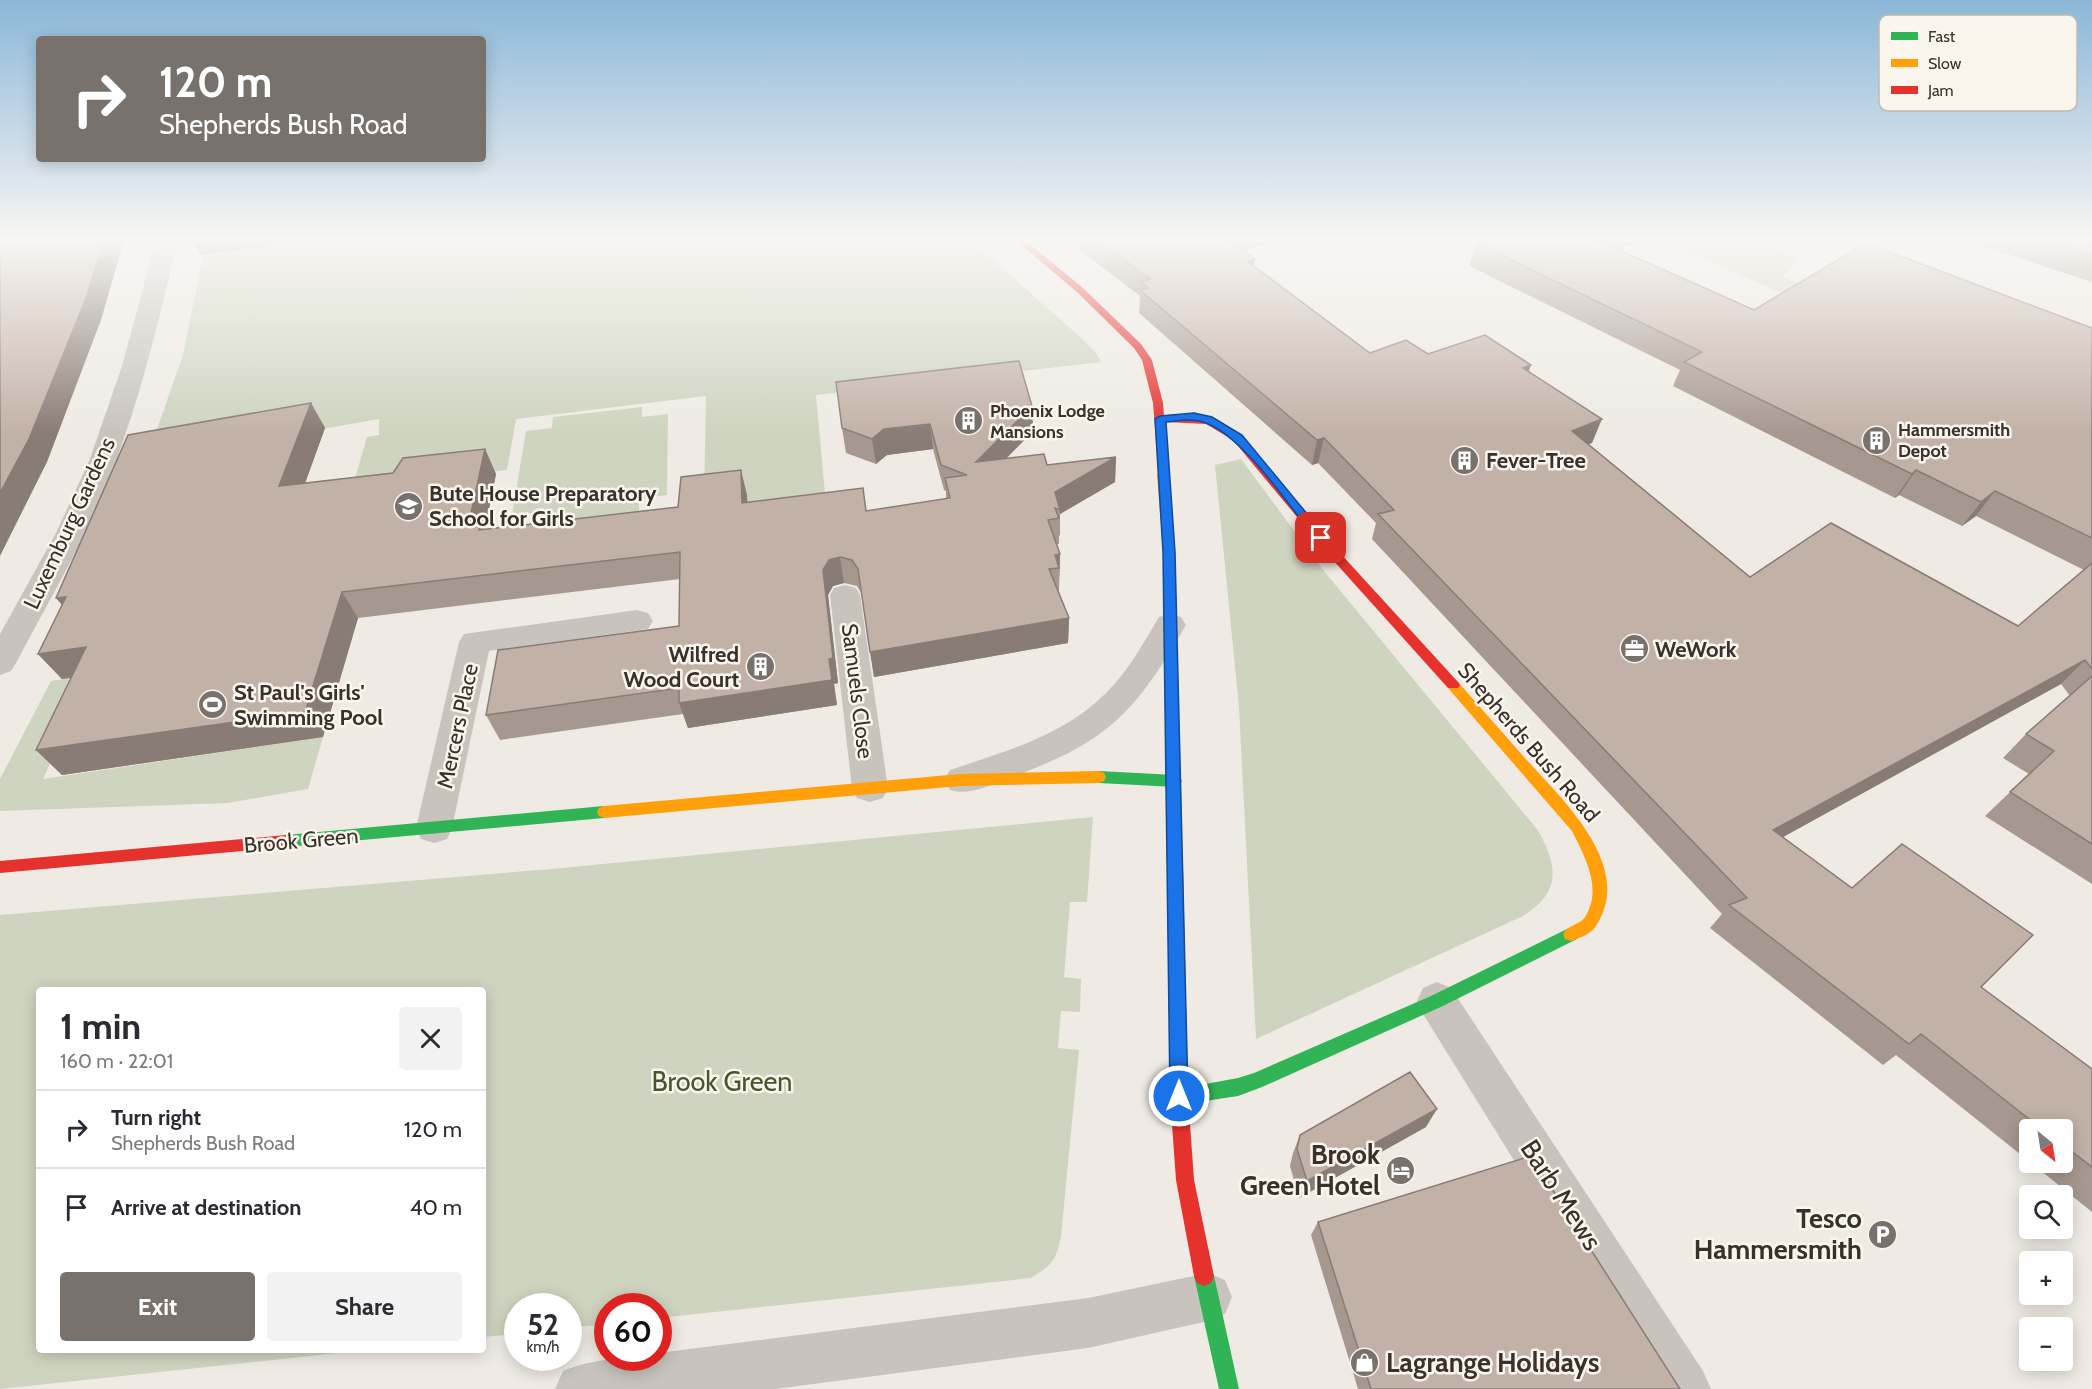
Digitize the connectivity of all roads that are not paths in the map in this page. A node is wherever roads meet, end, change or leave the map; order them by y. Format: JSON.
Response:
{"nodes":[{"id":1,"x":151,"y":305,"type":"edge"},
{"id":2,"x":1095,"y":305,"type":"edge"},
{"id":3,"x":1160,"y":419,"type":"junction"},
{"id":4,"x":845,"y":595,"type":"edge"},
{"id":5,"x":637,"y":621,"type":"dead end"},
{"id":6,"x":1170,"y":625,"type":"junction"},
{"id":7,"x":0,"y":663,"type":"edge"},
{"id":8,"x":960,"y":780,"type":"junction"},
{"id":9,"x":1175,"y":781,"type":"junction"},
{"id":10,"x":870,"y":788,"type":"junction"},
{"id":11,"x":434,"y":828,"type":"junction"},
{"id":12,"x":0,"y":867,"type":"edge"},
{"id":13,"x":1437,"y":1001,"type":"junction"},
{"id":14,"x":1179,"y":1096,"type":"junction"},
{"id":15,"x":1208,"y":1297,"type":"junction"},
{"id":16,"x":581,"y":1389,"type":"edge"},
{"id":17,"x":1229,"y":1389,"type":"edge"},
{"id":18,"x":1685,"y":1389,"type":"edge"}],
"edges":[{"from":1,"to":7,"type":"street","name":"Luxemburg Gardens"},
{"from":2,"to":3,"type":"street"},
{"from":3,"to":6,"type":"street"},
{"from":3,"to":13,"type":"street","name":"Shepherds Bush Road"},
{"from":4,"to":10,"type":"street","name":"Samuels Close"},
{"from":5,"to":11,"type":"street","name":"Mercers Place"},
{"from":6,"to":8,"type":"street","name":"Brook Green"},
{"from":6,"to":9,"type":"street"},
{"from":8,"to":9,"type":"street","name":"Brook Green"},
{"from":8,"to":10,"type":"street","name":"Brook Green"},
{"from":9,"to":14,"type":"street"},
{"from":10,"to":11,"type":"street","name":"Brook Green"},
{"from":11,"to":12,"type":"street","name":"Brook Green"},
{"from":13,"to":14,"type":"street","name":"Shepherds Bush Road"},
{"from":13,"to":18,"type":"street","name":"Barb Mews"},
{"from":14,"to":15,"type":"street"},
{"from":15,"to":16,"type":"street"},
{"from":15,"to":17,"type":"street"}]}
